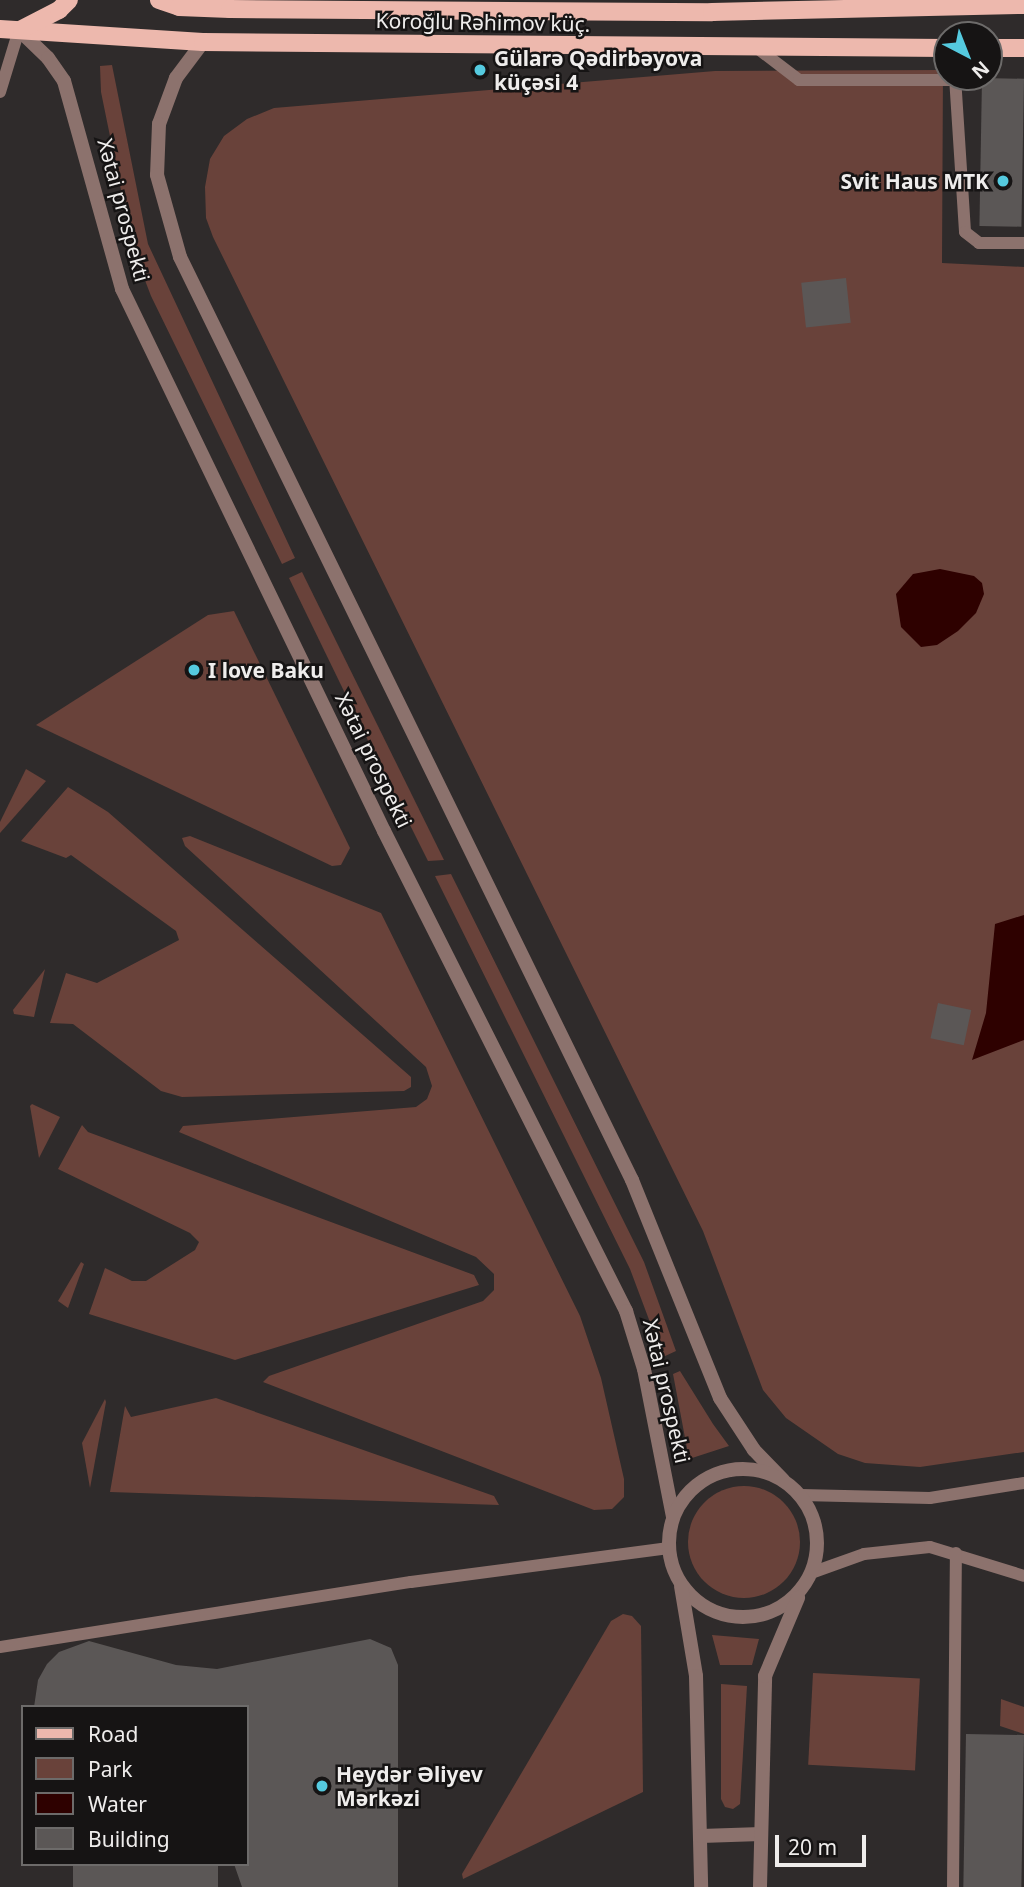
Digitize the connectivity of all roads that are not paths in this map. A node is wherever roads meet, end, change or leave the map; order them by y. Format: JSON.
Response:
{"nodes":[{"id":1,"x":69,"y":0,"type":"edge"},
{"id":2,"x":159,"y":0,"type":"edge"},
{"id":3,"x":1017,"y":3,"type":"edge"},
{"id":4,"x":287,"y":5,"type":"edge"},
{"id":5,"x":0,"y":29,"type":"edge"},
{"id":6,"x":19,"y":30,"type":"junction"},
{"id":7,"x":202,"y":42,"type":"junction"},
{"id":8,"x":757,"y":48,"type":"junction"},
{"id":9,"x":933,"y":48,"type":"edge"},
{"id":10,"x":1003,"y":48,"type":"edge"},
{"id":11,"x":1024,"y":48,"type":"edge"},
{"id":12,"x":933,"y":79,"type":"edge"},
{"id":13,"x":956,"y":91,"type":"edge"},
{"id":14,"x":0,"y":92,"type":"edge"},
{"id":15,"x":1024,"y":243,"type":"edge"},
{"id":16,"x":783,"y":1480,"type":"junction"},
{"id":17,"x":1024,"y":1483,"type":"edge"},
{"id":18,"x":801,"y":1496,"type":"junction"},
{"id":19,"x":673,"y":1517,"type":"junction"},
{"id":20,"x":669,"y":1548,"type":"junction"},
{"id":21,"x":956,"y":1553,"type":"junction"},
{"id":22,"x":1024,"y":1576,"type":"edge"},
{"id":23,"x":807,"y":1580,"type":"junction"},
{"id":24,"x":680,"y":1581,"type":"junction"},
{"id":25,"x":0,"y":1647,"type":"edge"},
{"id":26,"x":761,"y":1834,"type":"junction"},
{"id":27,"x":701,"y":1836,"type":"junction"},
{"id":28,"x":701,"y":1887,"type":"edge"},
{"id":29,"x":760,"y":1887,"type":"edge"},
{"id":30,"x":954,"y":1887,"type":"edge"}],
"edges":[{"from":1,"to":6,"type":"main road"},
{"from":2,"to":4,"type":"main road","name":"Koroğlu Rəhimov küç."},
{"from":3,"to":4,"type":"main road","name":"Koroğlu Rəhimov küç."},
{"from":5,"to":6,"type":"main road","name":"Koroğlu Rəhimov küç."},
{"from":6,"to":7,"type":"main road","name":"Koroğlu Rəhimov küç."},
{"from":6,"to":14,"type":"lane"},
{"from":6,"to":19,"type":"street","name":"Xətai prospekti"},
{"from":7,"to":8,"type":"main road","name":"Koroğlu Rəhimov küç."},
{"from":7,"to":16,"type":"street","name":"Xətai prospekti"},
{"from":8,"to":9,"type":"main road","name":"Koroğlu Rəhimov küç."},
{"from":8,"to":12,"type":"lane"},
{"from":10,"to":11,"type":"main road"},
{"from":13,"to":15,"type":"lane"},
{"from":16,"to":18,"type":"street"},
{"from":16,"to":19,"type":"street"},
{"from":17,"to":18,"type":"lane"},
{"from":18,"to":23,"type":"street"},
{"from":19,"to":20,"type":"street"},
{"from":20,"to":24,"type":"street"},
{"from":20,"to":25,"type":"lane"},
{"from":21,"to":22,"type":"lane"},
{"from":21,"to":23,"type":"lane"},
{"from":21,"to":30,"type":"lane"},
{"from":23,"to":24,"type":"street"},
{"from":23,"to":26,"type":"street"},
{"from":24,"to":27,"type":"street"},
{"from":26,"to":27,"type":"street"},
{"from":26,"to":29,"type":"street"},
{"from":27,"to":28,"type":"street"}]}
